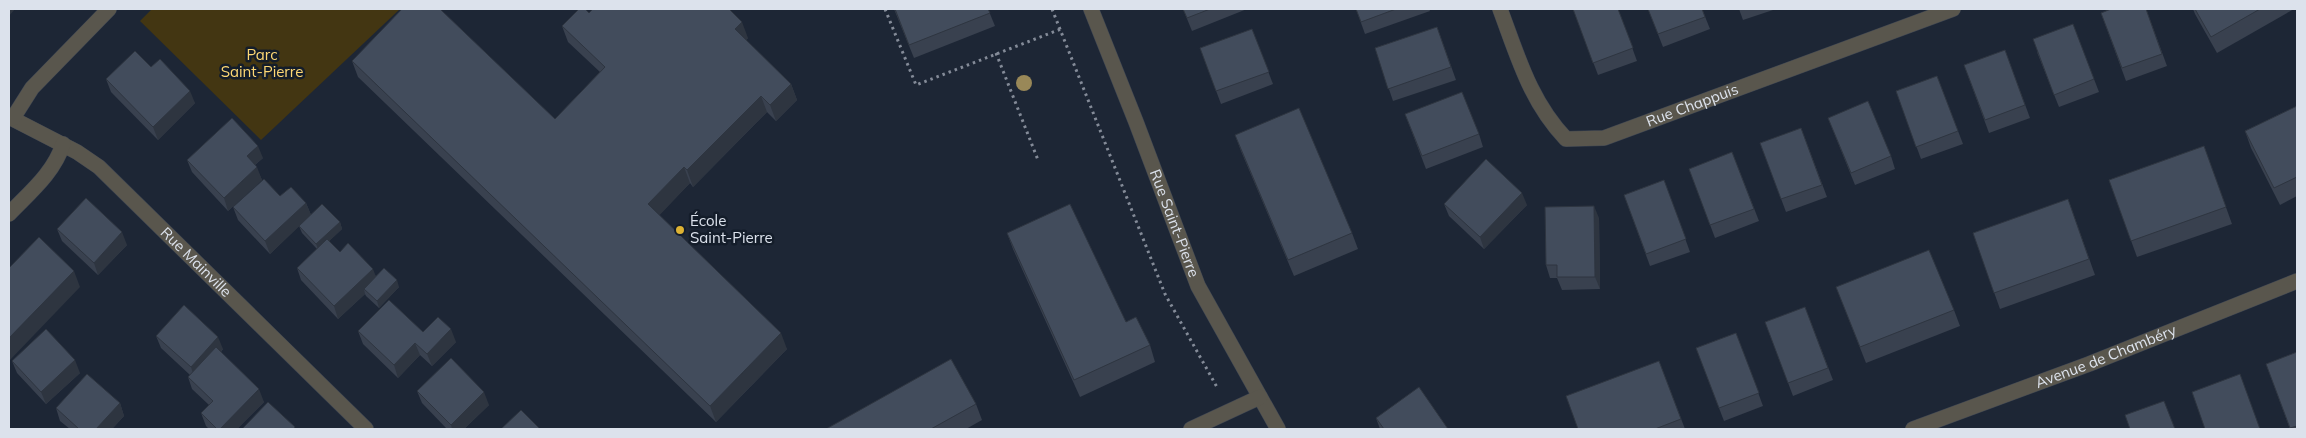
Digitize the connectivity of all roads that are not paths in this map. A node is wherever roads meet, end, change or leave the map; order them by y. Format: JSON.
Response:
{"nodes":[{"id":1,"x":109,"y":9,"type":"edge"},
{"id":2,"x":1091,"y":9,"type":"edge"},
{"id":3,"x":1500,"y":9,"type":"edge"},
{"id":4,"x":1953,"y":9,"type":"edge"},
{"id":5,"x":11,"y":118,"type":"edge"},
{"id":6,"x":64,"y":144,"type":"junction"},
{"id":7,"x":9,"y":214,"type":"edge"},
{"id":8,"x":2297,"y":281,"type":"edge"},
{"id":9,"x":1260,"y":397,"type":"junction"},
{"id":10,"x":366,"y":429,"type":"edge"},
{"id":11,"x":1191,"y":429,"type":"edge"},
{"id":12,"x":1278,"y":429,"type":"edge"},
{"id":13,"x":1913,"y":429,"type":"edge"}],
"edges":[{"from":1,"to":5,"type":"street"},
{"from":2,"to":9,"type":"street","name":"Rue Saint-Pierre"},
{"from":3,"to":4,"type":"street","name":"Rue Chappuis"},
{"from":5,"to":6,"type":"street","name":"Rue Mainville"},
{"from":6,"to":7,"type":"street"},
{"from":6,"to":10,"type":"street","name":"Rue Mainville"},
{"from":8,"to":13,"type":"street","name":"Avenue de Chambéry"},
{"from":9,"to":11,"type":"street"},
{"from":9,"to":12,"type":"street","name":"Rue Saint-Pierre"}]}
